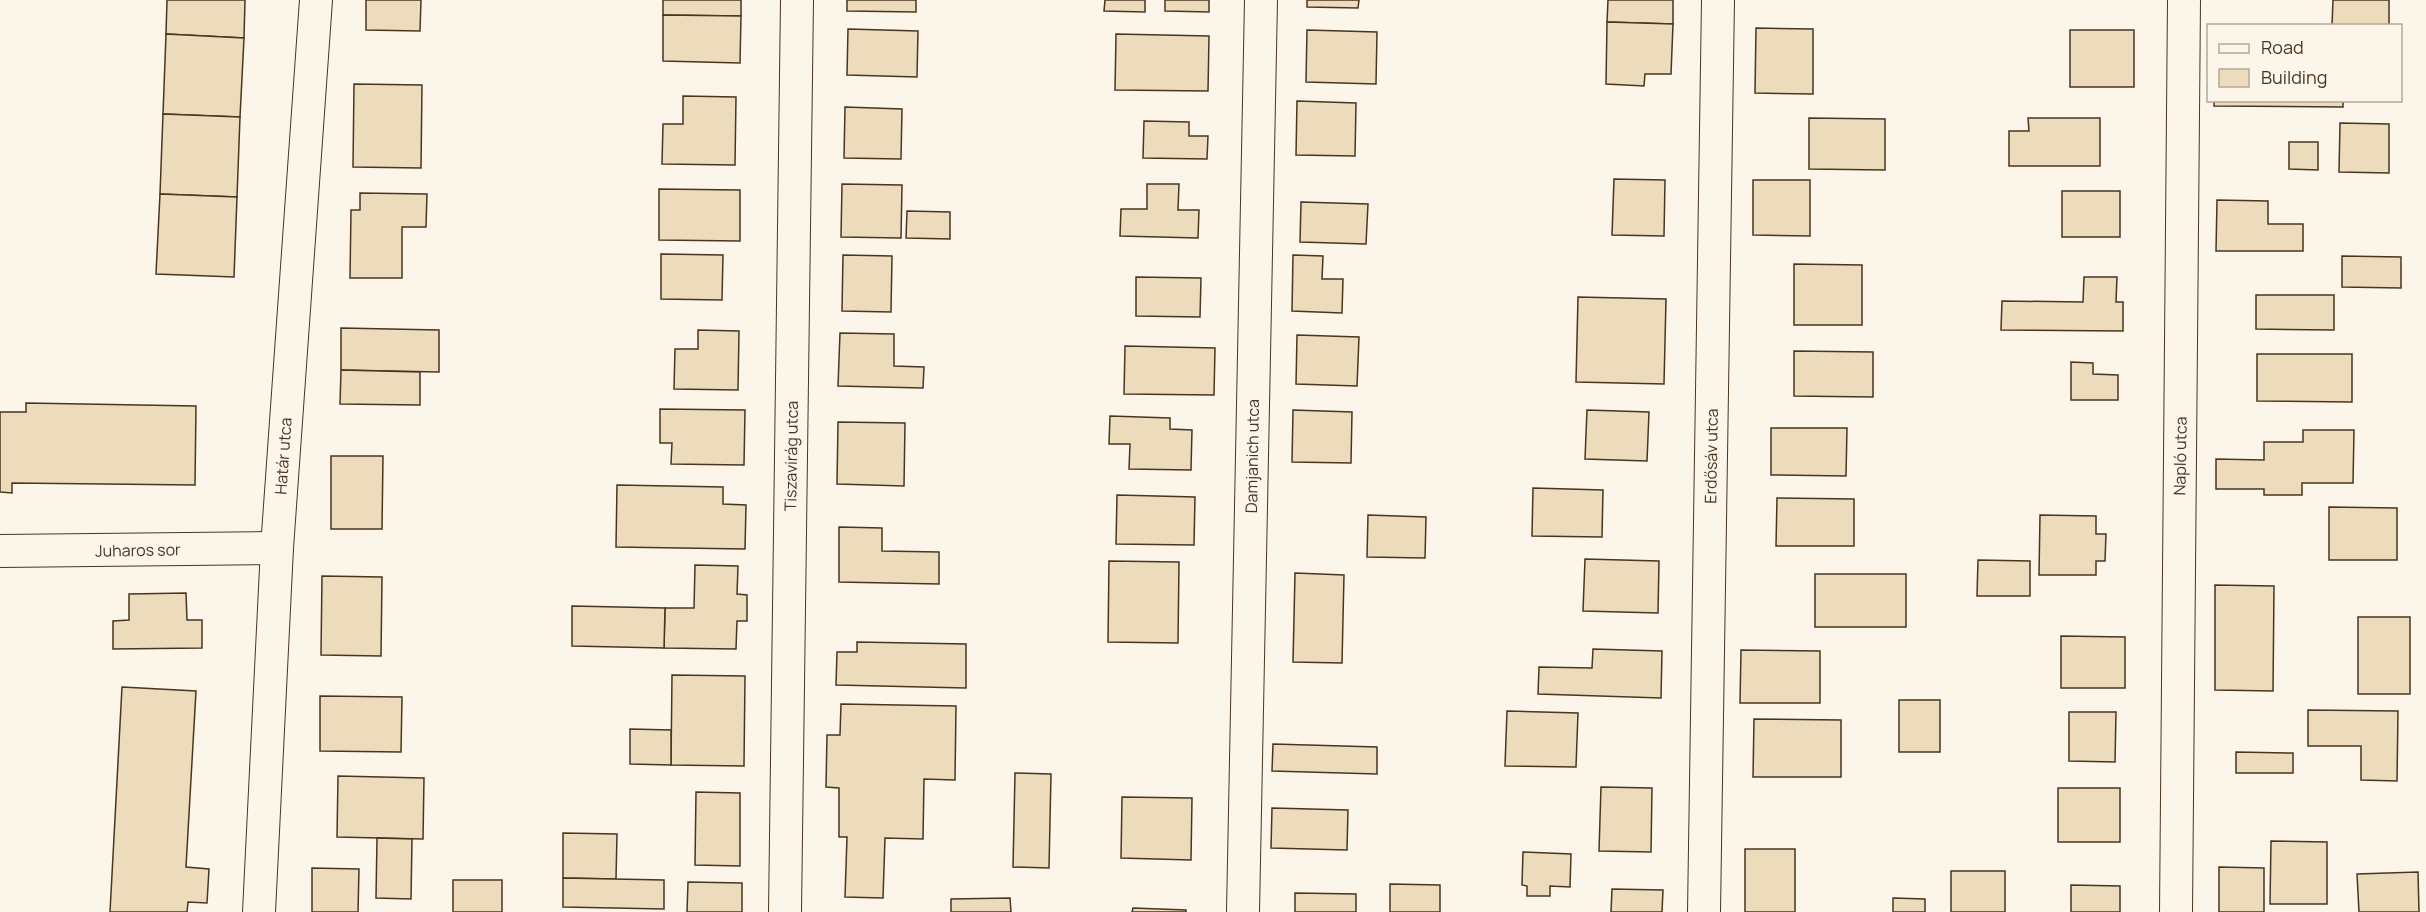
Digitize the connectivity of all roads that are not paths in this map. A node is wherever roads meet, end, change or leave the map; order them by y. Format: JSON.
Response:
{"nodes":[{"id":1,"x":316,"y":0,"type":"edge"},
{"id":2,"x":797,"y":0,"type":"edge"},
{"id":3,"x":1261,"y":0,"type":"edge"},
{"id":4,"x":1718,"y":0,"type":"edge"},
{"id":5,"x":2184,"y":0,"type":"edge"},
{"id":6,"x":277,"y":549,"type":"junction"},
{"id":7,"x":0,"y":551,"type":"edge"},
{"id":8,"x":259,"y":912,"type":"edge"},
{"id":9,"x":785,"y":912,"type":"edge"},
{"id":10,"x":1243,"y":912,"type":"edge"},
{"id":11,"x":1704,"y":912,"type":"edge"},
{"id":12,"x":2176,"y":912,"type":"edge"}],
"edges":[{"from":1,"to":6,"type":"street","name":"Határ utca"},
{"from":2,"to":9,"type":"street","name":"Tiszavirág utca"},
{"from":3,"to":10,"type":"street","name":"Damjanich utca"},
{"from":4,"to":11,"type":"street","name":"Erdősáv utca"},
{"from":5,"to":12,"type":"street","name":"Napló utca"},
{"from":6,"to":7,"type":"street","name":"Juharos sor"},
{"from":6,"to":8,"type":"street","name":"Határ utca"}]}
